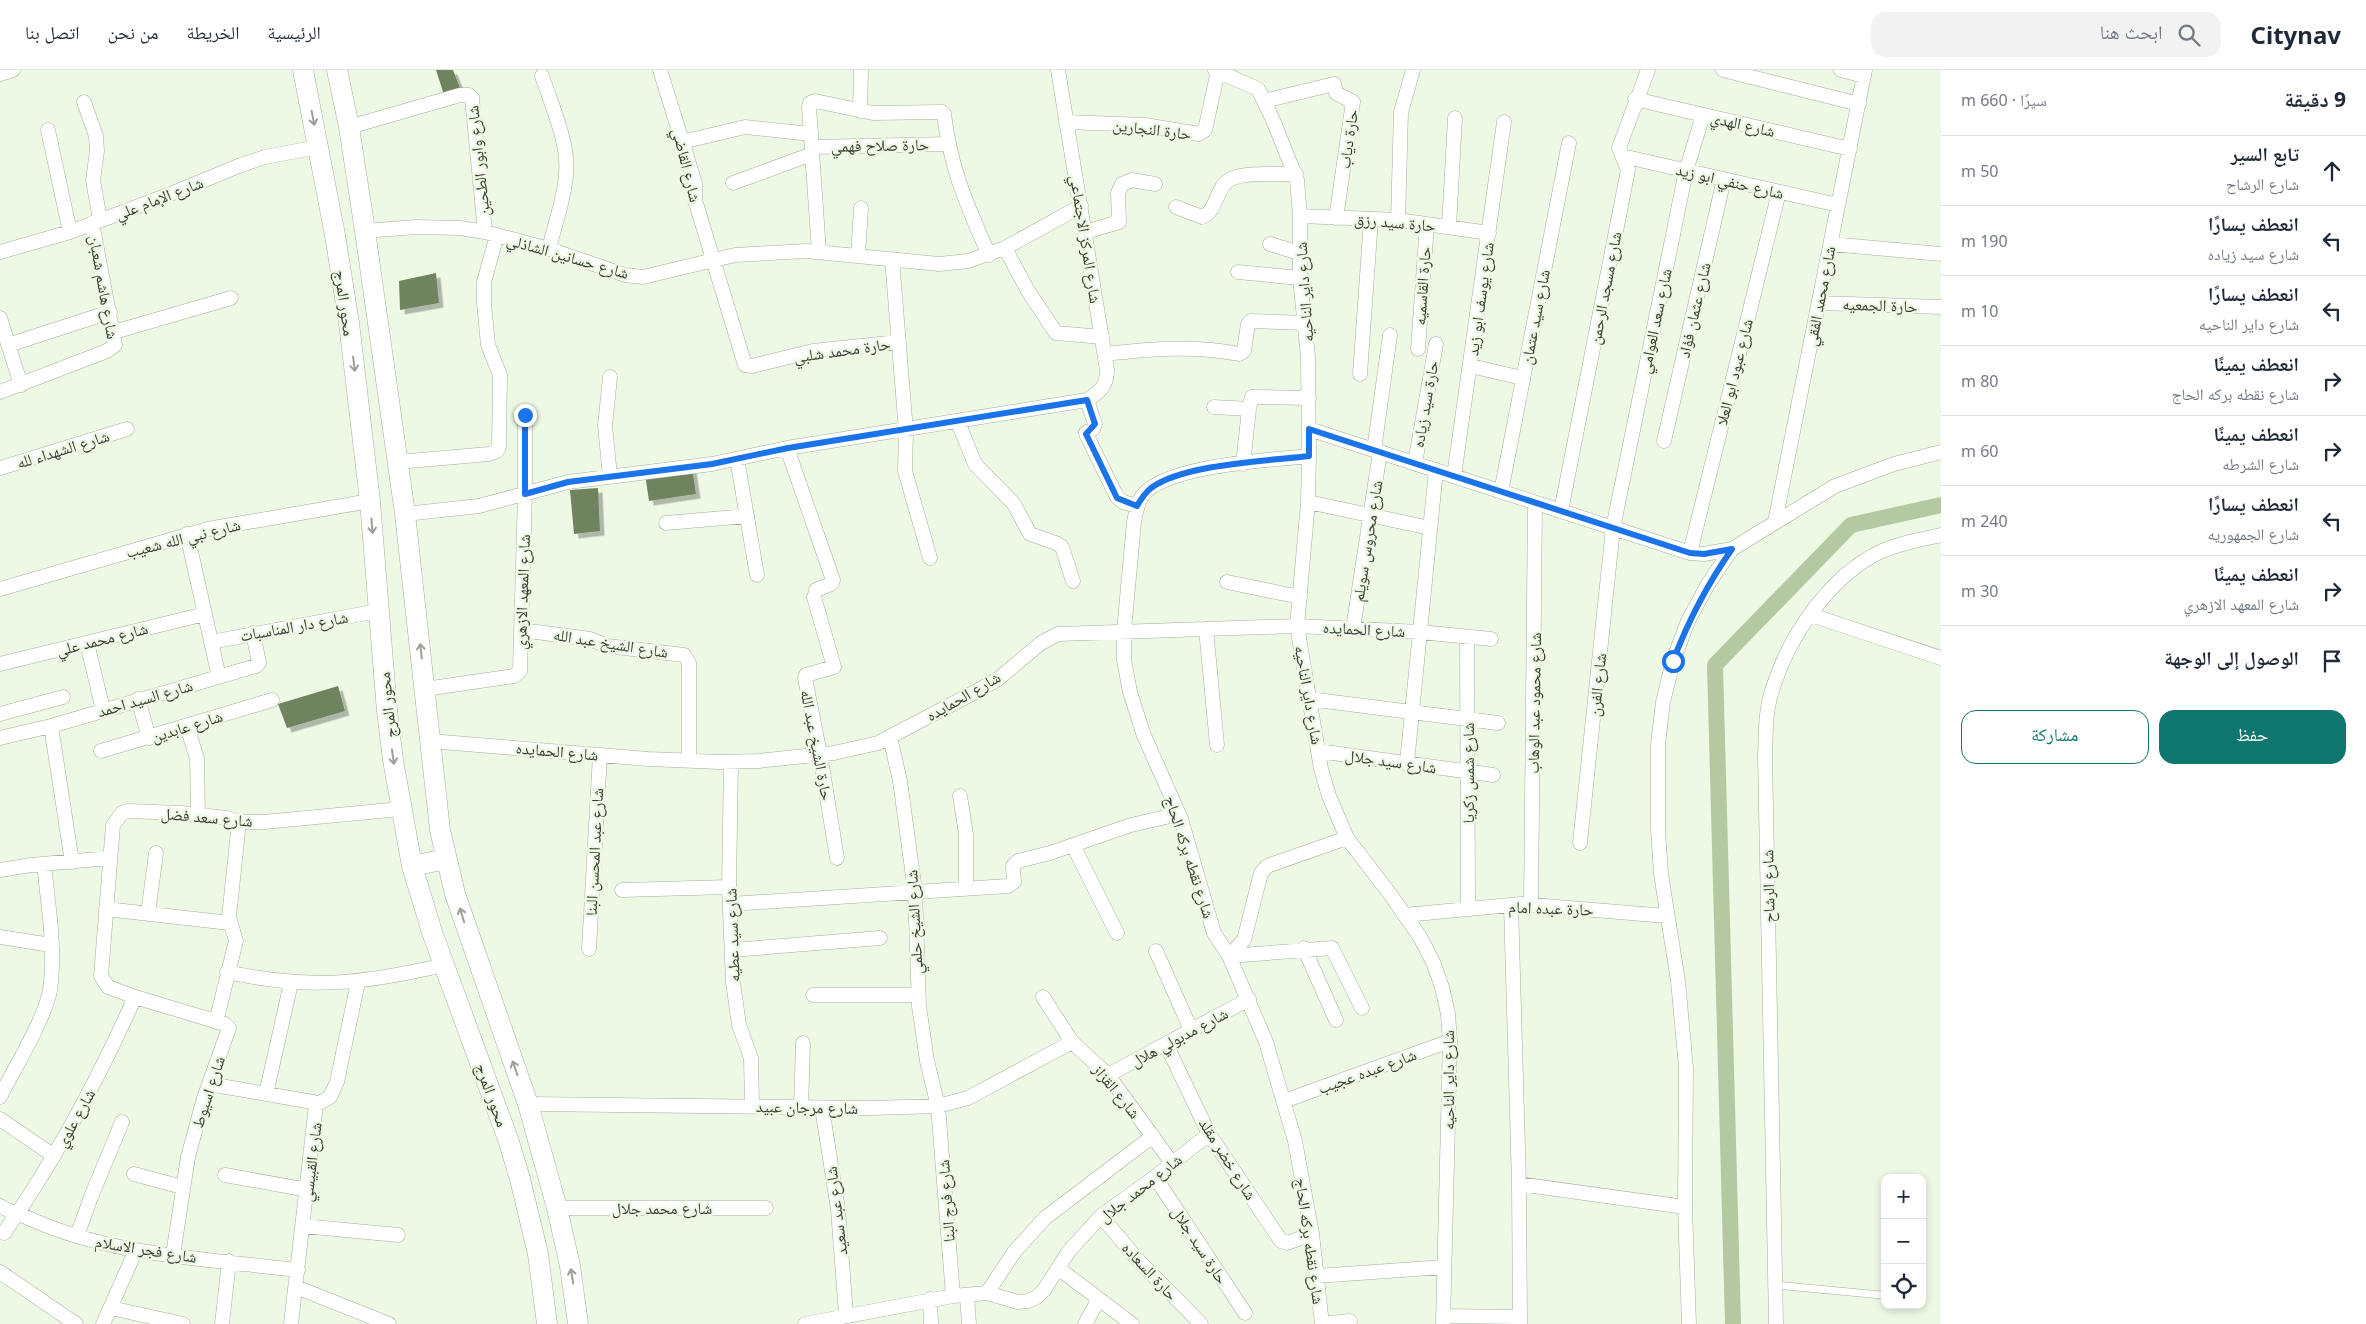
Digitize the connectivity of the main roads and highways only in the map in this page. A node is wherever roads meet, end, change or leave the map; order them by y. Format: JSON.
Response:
{"nodes":[{"id":1,"x":303,"y":70,"type":"edge"},
{"id":2,"x":337,"y":70,"type":"edge"},
{"id":3,"x":446,"y":859,"type":"junction"},
{"id":4,"x":412,"y":866,"type":"junction"},
{"id":5,"x":547,"y":1324,"type":"edge"},
{"id":6,"x":578,"y":1324,"type":"edge"}],
"edges":[{"from":1,"to":4,"type":"main road","name":"محور المرج","one_way":true},
{"from":3,"to":2,"type":"main road","name":"محور المرج","one_way":true},
{"from":3,"to":4,"type":"main road"},
{"from":6,"to":3,"type":"main road","name":"محور المرج","one_way":true},
{"from":4,"to":5,"type":"main road","name":"محور المرج"}]}
